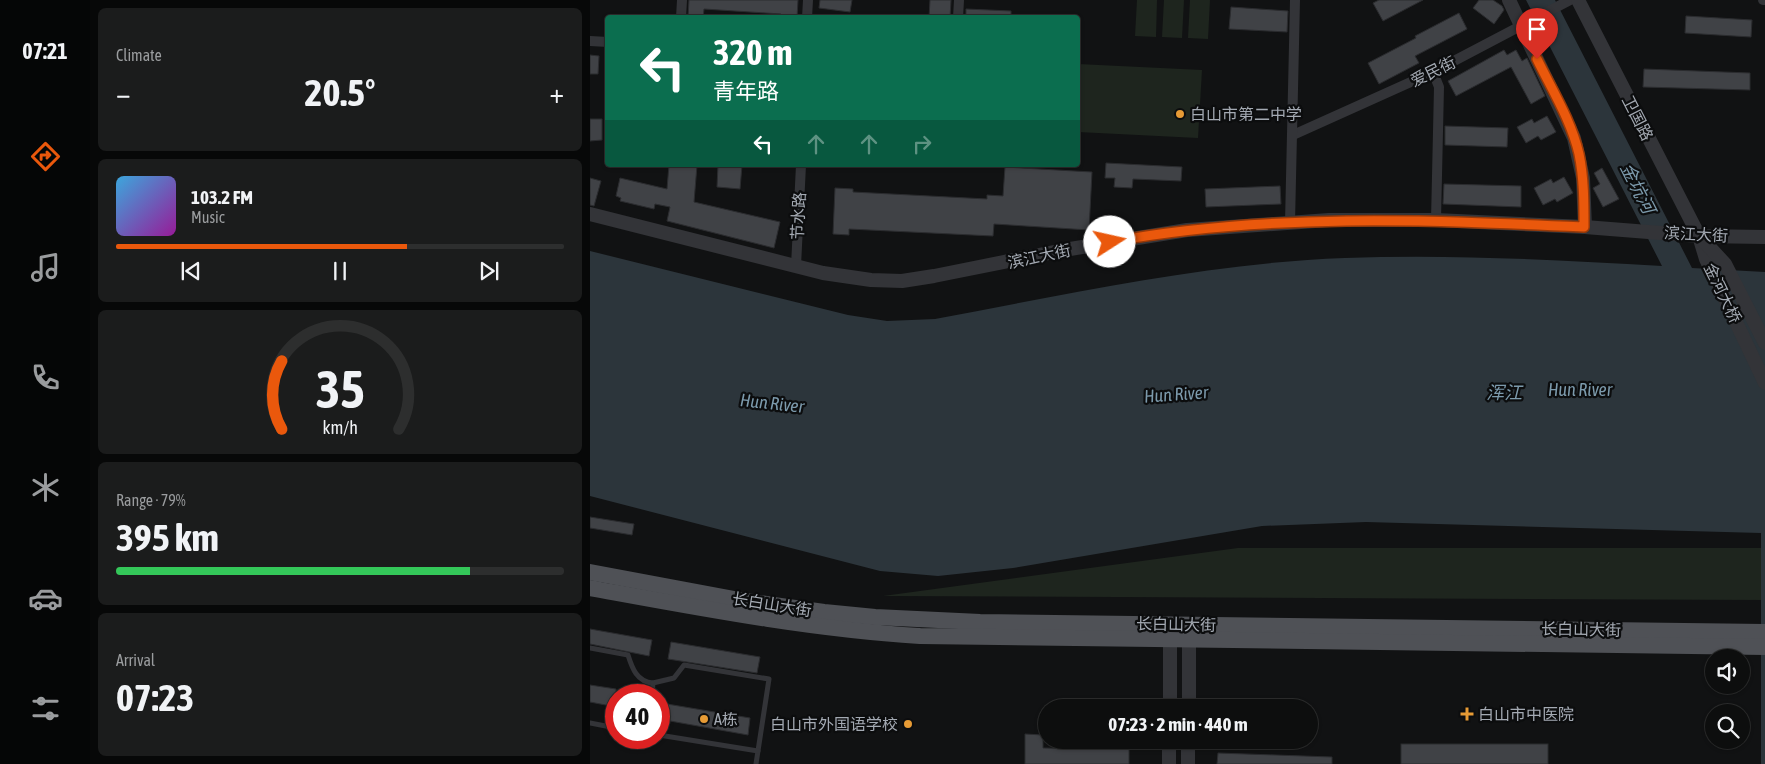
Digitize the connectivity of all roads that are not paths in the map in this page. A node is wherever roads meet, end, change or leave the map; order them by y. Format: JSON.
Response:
{"nodes":[{"id":1,"x":682,"y":0,"type":"edge"},
{"id":2,"x":808,"y":0,"type":"edge"},
{"id":3,"x":959,"y":0,"type":"edge"},
{"id":4,"x":1295,"y":0,"type":"edge"},
{"id":5,"x":1509,"y":0,"type":"edge"},
{"id":6,"x":1571,"y":1,"type":"edge"},
{"id":7,"x":681,"y":15,"type":"edge"},
{"id":8,"x":807,"y":15,"type":"edge"},
{"id":9,"x":958,"y":15,"type":"edge"},
{"id":10,"x":1525,"y":24,"type":"junction"},
{"id":11,"x":590,"y":41,"type":"edge"},
{"id":12,"x":605,"y":42,"type":"edge"},
{"id":13,"x":1433,"y":72,"type":"junction"},
{"id":14,"x":1293,"y":135,"type":"junction"},
{"id":15,"x":801,"y":167,"type":"edge"},
{"id":16,"x":590,"y":214,"type":"edge"},
{"id":17,"x":1436,"y":220,"type":"junction"},
{"id":18,"x":1290,"y":223,"type":"junction"},
{"id":19,"x":1584,"y":227,"type":"junction"},
{"id":20,"x":1699,"y":236,"type":"junction"},
{"id":21,"x":1765,"y":236,"type":"edge"},
{"id":22,"x":796,"y":266,"type":"junction"},
{"id":23,"x":1765,"y":343,"type":"edge"},
{"id":24,"x":1765,"y":383,"type":"edge"},
{"id":25,"x":590,"y":572,"type":"edge"},
{"id":26,"x":590,"y":588,"type":"edge"},
{"id":27,"x":1170,"y":623,"type":"junction"},
{"id":28,"x":1189,"y":633,"type":"junction"},
{"id":29,"x":1763,"y":640,"type":"edge"},
{"id":30,"x":1170,"y":641,"type":"junction"},
{"id":31,"x":590,"y":648,"type":"edge"},
{"id":32,"x":654,"y":684,"type":"joint"},
{"id":33,"x":1170,"y":699,"type":"edge"},
{"id":34,"x":1189,"y":699,"type":"edge"},
{"id":35,"x":590,"y":724,"type":"edge"},
{"id":36,"x":605,"y":726,"type":"edge"},
{"id":37,"x":670,"y":737,"type":"edge"},
{"id":38,"x":1170,"y":749,"type":"edge"},
{"id":39,"x":1188,"y":749,"type":"edge"},
{"id":40,"x":758,"y":751,"type":"junction"},
{"id":41,"x":756,"y":764,"type":"edge"},
{"id":42,"x":1169,"y":764,"type":"edge"},
{"id":43,"x":1188,"y":764,"type":"edge"}],
"edges":[{"from":1,"to":7,"type":"street"},
{"from":2,"to":8,"type":"street"},
{"from":3,"to":9,"type":"street"},
{"from":4,"to":14,"type":"street"},
{"from":5,"to":10,"type":"street"},
{"from":6,"to":10,"type":"street","name":"爱民街"},
{"from":6,"to":20,"type":"street","name":"卫国路"},
{"from":10,"to":13,"type":"street","name":"爱民街"},
{"from":10,"to":19,"type":"street"},
{"from":11,"to":12,"type":"street"},
{"from":13,"to":14,"type":"street","name":"爱民街"},
{"from":13,"to":17,"type":"street"},
{"from":14,"to":18,"type":"street"},
{"from":15,"to":22,"type":"street","name":"节水路"},
{"from":16,"to":22,"type":"street","name":"滨江大街"},
{"from":17,"to":18,"type":"street","name":"滨江大街"},
{"from":17,"to":19,"type":"street","name":"滨江大街"},
{"from":18,"to":22,"type":"street","name":"滨江大街"},
{"from":19,"to":20,"type":"street","name":"滨江大街"},
{"from":20,"to":21,"type":"street","name":"滨江大街"},
{"from":20,"to":23,"type":"street","name":"金河大桥"},
{"from":20,"to":24,"type":"street","name":"金河大桥"},
{"from":25,"to":27,"type":"main road","name":"长白山大街"},
{"from":26,"to":30,"type":"main road","name":"长白山大街"},
{"from":27,"to":28,"type":"main road","name":"长白山大街"},
{"from":27,"to":30,"type":"street"},
{"from":28,"to":29,"type":"main road","name":"长白山大街"},
{"from":28,"to":30,"type":"main road","name":"长白山大街"},
{"from":28,"to":34,"type":"street"},
{"from":30,"to":33,"type":"street"},
{"from":31,"to":32,"type":"lane"},
{"from":32,"to":40,"type":"lane"},
{"from":35,"to":36,"type":"lane"},
{"from":37,"to":40,"type":"lane"},
{"from":38,"to":42,"type":"street"},
{"from":39,"to":43,"type":"street"},
{"from":40,"to":41,"type":"lane"}]}
